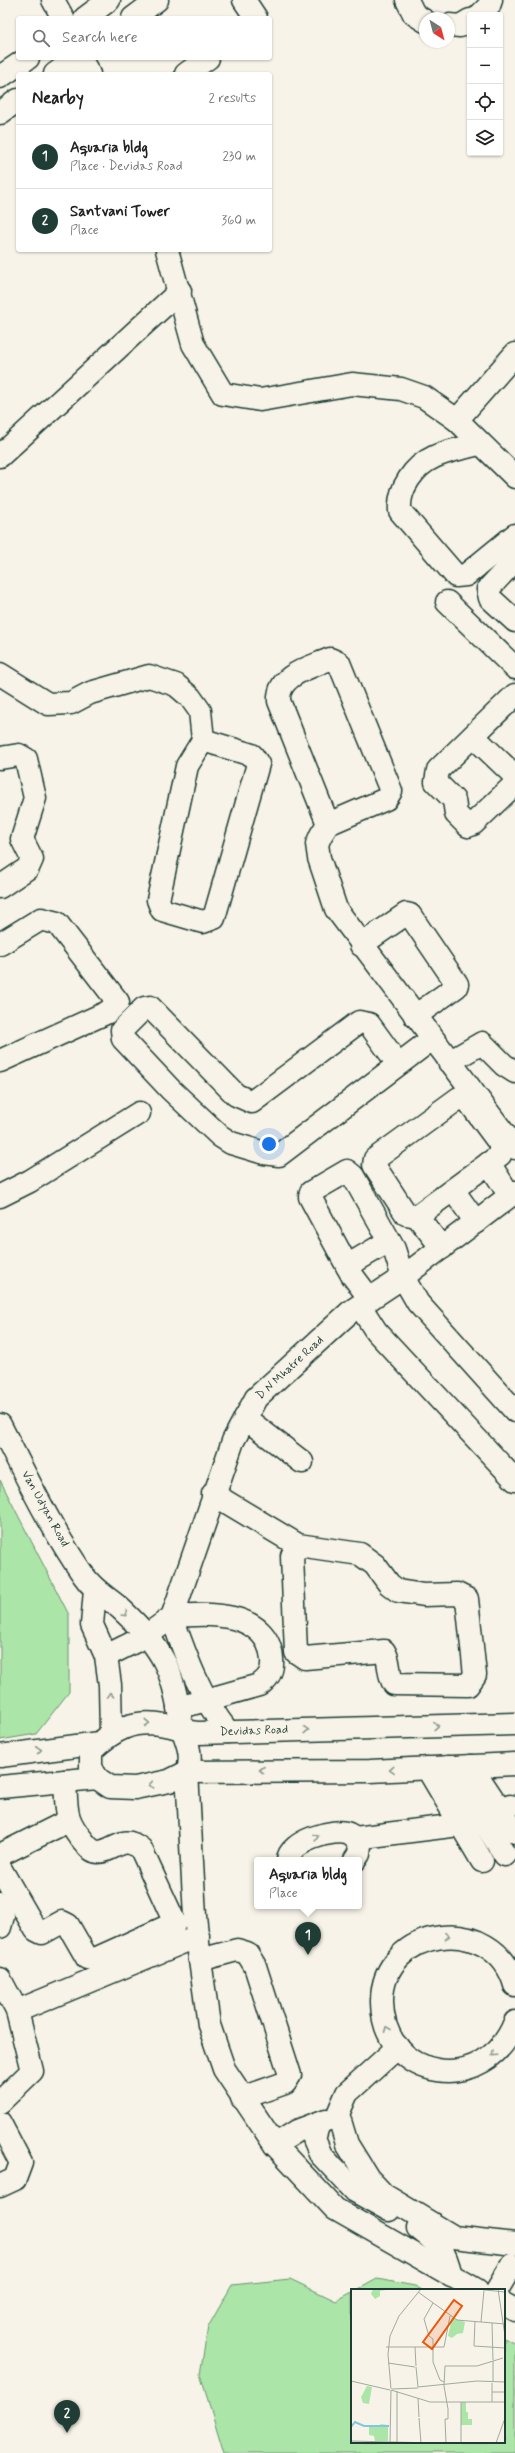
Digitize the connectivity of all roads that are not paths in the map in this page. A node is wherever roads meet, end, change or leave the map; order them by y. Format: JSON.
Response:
{"nodes":[{"id":1,"x":52,"y":0,"type":"edge"},
{"id":2,"x":109,"y":0,"type":"edge"},
{"id":3,"x":158,"y":0,"type":"edge"},
{"id":4,"x":244,"y":0,"type":"edge"},
{"id":5,"x":407,"y":0,"type":"edge"},
{"id":6,"x":491,"y":0,"type":"edge"},
{"id":7,"x":483,"y":12,"type":"edge"},
{"id":8,"x":62,"y":16,"type":"edge"},
{"id":9,"x":88,"y":16,"type":"edge"},
{"id":10,"x":136,"y":16,"type":"edge"},
{"id":11,"x":255,"y":16,"type":"edge"},
{"id":12,"x":419,"y":17,"type":"edge"},
{"id":13,"x":467,"y":22,"type":"edge"},
{"id":14,"x":455,"y":26,"type":"edge"},
{"id":15,"x":25,"y":60,"type":"edge"},
{"id":16,"x":75,"y":60,"type":"edge"},
{"id":17,"x":79,"y":60,"type":"edge"},
{"id":18,"x":205,"y":60,"type":"edge"},
{"id":19,"x":58,"y":72,"type":"edge"},
{"id":20,"x":88,"y":72,"type":"edge"},
{"id":21,"x":189,"y":72,"type":"edge"},
{"id":22,"x":0,"y":77,"type":"edge"},
{"id":23,"x":16,"y":101,"type":"edge"},
{"id":24,"x":0,"y":113,"type":"edge"},
{"id":25,"x":169,"y":252,"type":"edge"},
{"id":26,"x":180,"y":291,"type":"junction"},
{"id":27,"x":515,"y":354,"type":"edge"},
{"id":28,"x":457,"y":420,"type":"junction"},
{"id":29,"x":479,"y":444,"type":"junction"},
{"id":30,"x":0,"y":456,"type":"edge"},
{"id":31,"x":515,"y":477,"type":"edge"},
{"id":32,"x":515,"y":535,"type":"edge"},
{"id":33,"x":515,"y":560,"type":"edge"},
{"id":34,"x":447,"y":602,"type":"dead end"},
{"id":35,"x":515,"y":621,"type":"edge"},
{"id":36,"x":515,"y":668,"type":"edge"},
{"id":37,"x":0,"y":674,"type":"edge"},
{"id":38,"x":515,"y":695,"type":"edge"},
{"id":39,"x":473,"y":736,"type":"junction"},
{"id":40,"x":203,"y":740,"type":"junction"},
{"id":41,"x":0,"y":758,"type":"edge"},
{"id":42,"x":515,"y":776,"type":"edge"},
{"id":43,"x":515,"y":784,"type":"edge"},
{"id":44,"x":328,"y":824,"type":"junction"},
{"id":45,"x":0,"y":887,"type":"edge"},
{"id":46,"x":367,"y":941,"type":"junction"},
{"id":47,"x":0,"y":944,"type":"edge"},
{"id":48,"x":419,"y":1013,"type":"junction"},
{"id":49,"x":432,"y":1039,"type":"junction"},
{"id":50,"x":0,"y":1061,"type":"edge"},
{"id":51,"x":449,"y":1062,"type":"junction"},
{"id":52,"x":398,"y":1064,"type":"junction"},
{"id":53,"x":515,"y":1072,"type":"edge"},
{"id":54,"x":139,"y":1113,"type":"dead end"},
{"id":55,"x":515,"y":1148,"type":"edge"},
{"id":56,"x":488,"y":1163,"type":"junction"},
{"id":57,"x":453,"y":1190,"type":"junction"},
{"id":58,"x":513,"y":1194,"type":"edge"},
{"id":59,"x":0,"y":1196,"type":"edge"},
{"id":60,"x":417,"y":1216,"type":"junction"},
{"id":61,"x":476,"y":1222,"type":"junction"},
{"id":62,"x":389,"y":1241,"type":"junction"},
{"id":63,"x":442,"y":1248,"type":"junction"},
{"id":64,"x":347,"y":1266,"type":"junction"},
{"id":65,"x":403,"y":1277,"type":"junction"},
{"id":66,"x":365,"y":1303,"type":"junction"},
{"id":67,"x":515,"y":1411,"type":"edge"},
{"id":68,"x":245,"y":1418,"type":"junction"},
{"id":69,"x":0,"y":1425,"type":"edge"},
{"id":70,"x":302,"y":1462,"type":"dead end"},
{"id":71,"x":515,"y":1480,"type":"edge"},
{"id":72,"x":213,"y":1494,"type":"junction"},
{"id":73,"x":298,"y":1545,"type":"junction"},
{"id":74,"x":95,"y":1590,"type":"junction"},
{"id":75,"x":172,"y":1617,"type":"junction"},
{"id":76,"x":146,"y":1636,"type":"junction"},
{"id":77,"x":106,"y":1656,"type":"junction"},
{"id":78,"x":206,"y":1700,"type":"junction"},
{"id":79,"x":178,"y":1708,"type":"junction"},
{"id":80,"x":515,"y":1724,"type":"edge"},
{"id":81,"x":183,"y":1731,"type":"junction"},
{"id":82,"x":228,"y":1732,"type":"junction"},
{"id":83,"x":105,"y":1739,"type":"junction"},
{"id":84,"x":0,"y":1756,"type":"edge"},
{"id":85,"x":515,"y":1764,"type":"edge"},
{"id":86,"x":477,"y":1766,"type":"junction"},
{"id":87,"x":437,"y":1768,"type":"junction"},
{"id":88,"x":187,"y":1772,"type":"junction"},
{"id":89,"x":97,"y":1778,"type":"junction"},
{"id":90,"x":65,"y":1782,"type":"junction"},
{"id":91,"x":0,"y":1787,"type":"edge"},
{"id":92,"x":502,"y":1813,"type":"edge"},
{"id":93,"x":68,"y":1821,"type":"junction"},
{"id":94,"x":461,"y":1826,"type":"junction"},
{"id":95,"x":515,"y":1832,"type":"edge"},
{"id":96,"x":355,"y":1838,"type":"junction"},
{"id":97,"x":0,"y":1855,"type":"edge"},
{"id":98,"x":505,"y":1855,"type":"dead end"},
{"id":99,"x":288,"y":1857,"type":"edge"},
{"id":100,"x":357,"y":1857,"type":"edge"},
{"id":101,"x":482,"y":1861,"type":"dead end"},
{"id":102,"x":0,"y":1868,"type":"edge"},
{"id":103,"x":0,"y":1902,"type":"edge"},
{"id":104,"x":189,"y":1925,"type":"junction"},
{"id":105,"x":0,"y":1927,"type":"edge"},
{"id":106,"x":200,"y":1960,"type":"junction"},
{"id":107,"x":0,"y":1979,"type":"edge"},
{"id":108,"x":515,"y":1985,"type":"edge"},
{"id":109,"x":17,"y":2011,"type":"junction"},
{"id":110,"x":515,"y":2022,"type":"edge"},
{"id":111,"x":398,"y":2047,"type":"junction"},
{"id":112,"x":242,"y":2098,"type":"junction"},
{"id":113,"x":0,"y":2102,"type":"edge"},
{"id":114,"x":0,"y":2123,"type":"edge"},
{"id":115,"x":284,"y":2140,"type":"junction"},
{"id":116,"x":0,"y":2186,"type":"edge"},
{"id":117,"x":515,"y":2244,"type":"edge"},
{"id":118,"x":512,"y":2266,"type":"dead end"},
{"id":119,"x":451,"y":2276,"type":"junction"},
{"id":120,"x":475,"y":2289,"type":"edge"},
{"id":121,"x":498,"y":2289,"type":"edge"},
{"id":122,"x":505,"y":2305,"type":"edge"},
{"id":123,"x":515,"y":2310,"type":"edge"}],
"edges":[{"from":1,"to":8,"type":"street"},
{"from":2,"to":9,"type":"street"},
{"from":3,"to":10,"type":"street"},
{"from":4,"to":11,"type":"street"},
{"from":5,"to":12,"type":"street"},
{"from":6,"to":7,"type":"street"},
{"from":13,"to":14,"type":"street"},
{"from":15,"to":22,"type":"street"},
{"from":16,"to":19,"type":"street"},
{"from":17,"to":20,"type":"street"},
{"from":18,"to":21,"type":"street"},
{"from":23,"to":24,"type":"street"},
{"from":25,"to":26,"type":"street"},
{"from":26,"to":28,"type":"street"},
{"from":26,"to":30,"type":"street"},
{"from":27,"to":28,"type":"street"},
{"from":28,"to":29,"type":"street"},
{"from":29,"to":31,"type":"street"},
{"from":29,"to":32,"type":"street"},
{"from":33,"to":35,"type":"street"},
{"from":34,"to":36,"type":"street"},
{"from":37,"to":40,"type":"street"},
{"from":38,"to":39,"type":"street"},
{"from":39,"to":42,"type":"street"},
{"from":39,"to":43,"type":"street"},
{"from":40,"to":40,"type":"street"},
{"from":41,"to":45,"type":"street"},
{"from":44,"to":44,"type":"street"},
{"from":44,"to":46,"type":"street"},
{"from":46,"to":48,"type":"street"},
{"from":46,"to":48,"type":"street"},
{"from":47,"to":50,"type":"street"},
{"from":48,"to":49,"type":"street"},
{"from":49,"to":51,"type":"street"},
{"from":49,"to":52,"type":"street"},
{"from":51,"to":53,"type":"street"},
{"from":51,"to":55,"type":"street"},
{"from":52,"to":52,"type":"street"},
{"from":54,"to":59,"type":"street"},
{"from":56,"to":57,"type":"street"},
{"from":56,"to":58,"type":"street"},
{"from":56,"to":60,"type":"street"},
{"from":57,"to":60,"type":"street"},
{"from":57,"to":61,"type":"street"},
{"from":58,"to":61,"type":"street","name":"D N Mhatre Road"},
{"from":60,"to":63,"type":"street"},
{"from":61,"to":63,"type":"street","name":"D N Mhatre Road"},
{"from":62,"to":64,"type":"street"},
{"from":62,"to":64,"type":"street"},
{"from":62,"to":65,"type":"street"},
{"from":63,"to":65,"type":"street","name":"D N Mhatre Road"},
{"from":64,"to":66,"type":"street"},
{"from":65,"to":66,"type":"street","name":"D N Mhatre Road"},
{"from":65,"to":67,"type":"street"},
{"from":66,"to":68,"type":"street","name":"D N Mhatre Road"},
{"from":66,"to":71,"type":"street"},
{"from":68,"to":70,"type":"street"},
{"from":68,"to":72,"type":"street","name":"D N Mhatre Road"},
{"from":69,"to":74,"type":"street","name":"Van Udyan Road"},
{"from":72,"to":73,"type":"street"},
{"from":72,"to":75,"type":"street","name":"D N Mhatre Road"},
{"from":73,"to":73,"type":"street"},
{"from":74,"to":76,"type":"street","name":"Van Udyan Road","one_way":true},
{"from":74,"to":77,"type":"street"},
{"from":75,"to":76,"type":"street"},
{"from":75,"to":78,"type":"street"},
{"from":75,"to":78,"type":"street"},
{"from":76,"to":77,"type":"street"},
{"from":76,"to":79,"type":"street","name":"Van Udyan Road"},
{"from":83,"to":77,"type":"street","one_way":true},
{"from":78,"to":79,"type":"street"},
{"from":78,"to":82,"type":"street"},
{"from":79,"to":81,"type":"street","name":"Van Udyan Road"},
{"from":82,"to":80,"type":"street","name":"Devidas Road","one_way":true},
{"from":81,"to":82,"type":"street","name":"Devidas Road"},
{"from":83,"to":81,"type":"street","name":"Devidas Road","one_way":true},
{"from":81,"to":88,"type":"street"},
{"from":84,"to":83,"type":"street","name":"Devidas Road","one_way":true},
{"from":83,"to":89,"type":"street"},
{"from":85,"to":86,"type":"street"},
{"from":86,"to":87,"type":"street"},
{"from":86,"to":92,"type":"street"},
{"from":87,"to":88,"type":"street","one_way":true},
{"from":87,"to":92,"type":"street"},
{"from":87,"to":94,"type":"street"},
{"from":88,"to":89,"type":"street","one_way":true},
{"from":88,"to":104,"type":"street"},
{"from":89,"to":90,"type":"street"},
{"from":90,"to":91,"type":"street"},
{"from":90,"to":93,"type":"street"},
{"from":92,"to":94,"type":"street"},
{"from":92,"to":95,"type":"street"},
{"from":92,"to":98,"type":"street"},
{"from":93,"to":97,"type":"street"},
{"from":93,"to":104,"type":"street"},
{"from":94,"to":96,"type":"street"},
{"from":94,"to":101,"type":"street"},
{"from":99,"to":96,"type":"street","one_way":true},
{"from":96,"to":100,"type":"street"},
{"from":102,"to":104,"type":"street"},
{"from":103,"to":105,"type":"street"},
{"from":104,"to":106,"type":"street"},
{"from":104,"to":109,"type":"street"},
{"from":106,"to":112,"type":"street"},
{"from":106,"to":112,"type":"street"},
{"from":107,"to":109,"type":"street"},
{"from":111,"to":108,"type":"street","one_way":true},
{"from":109,"to":113,"type":"street"},
{"from":110,"to":111,"type":"street","one_way":true},
{"from":111,"to":117,"type":"street"},
{"from":112,"to":115,"type":"street"},
{"from":114,"to":116,"type":"street"},
{"from":115,"to":119,"type":"street"},
{"from":115,"to":119,"type":"street"},
{"from":118,"to":121,"type":"street"},
{"from":119,"to":120,"type":"street"},
{"from":122,"to":123,"type":"street"}]}
